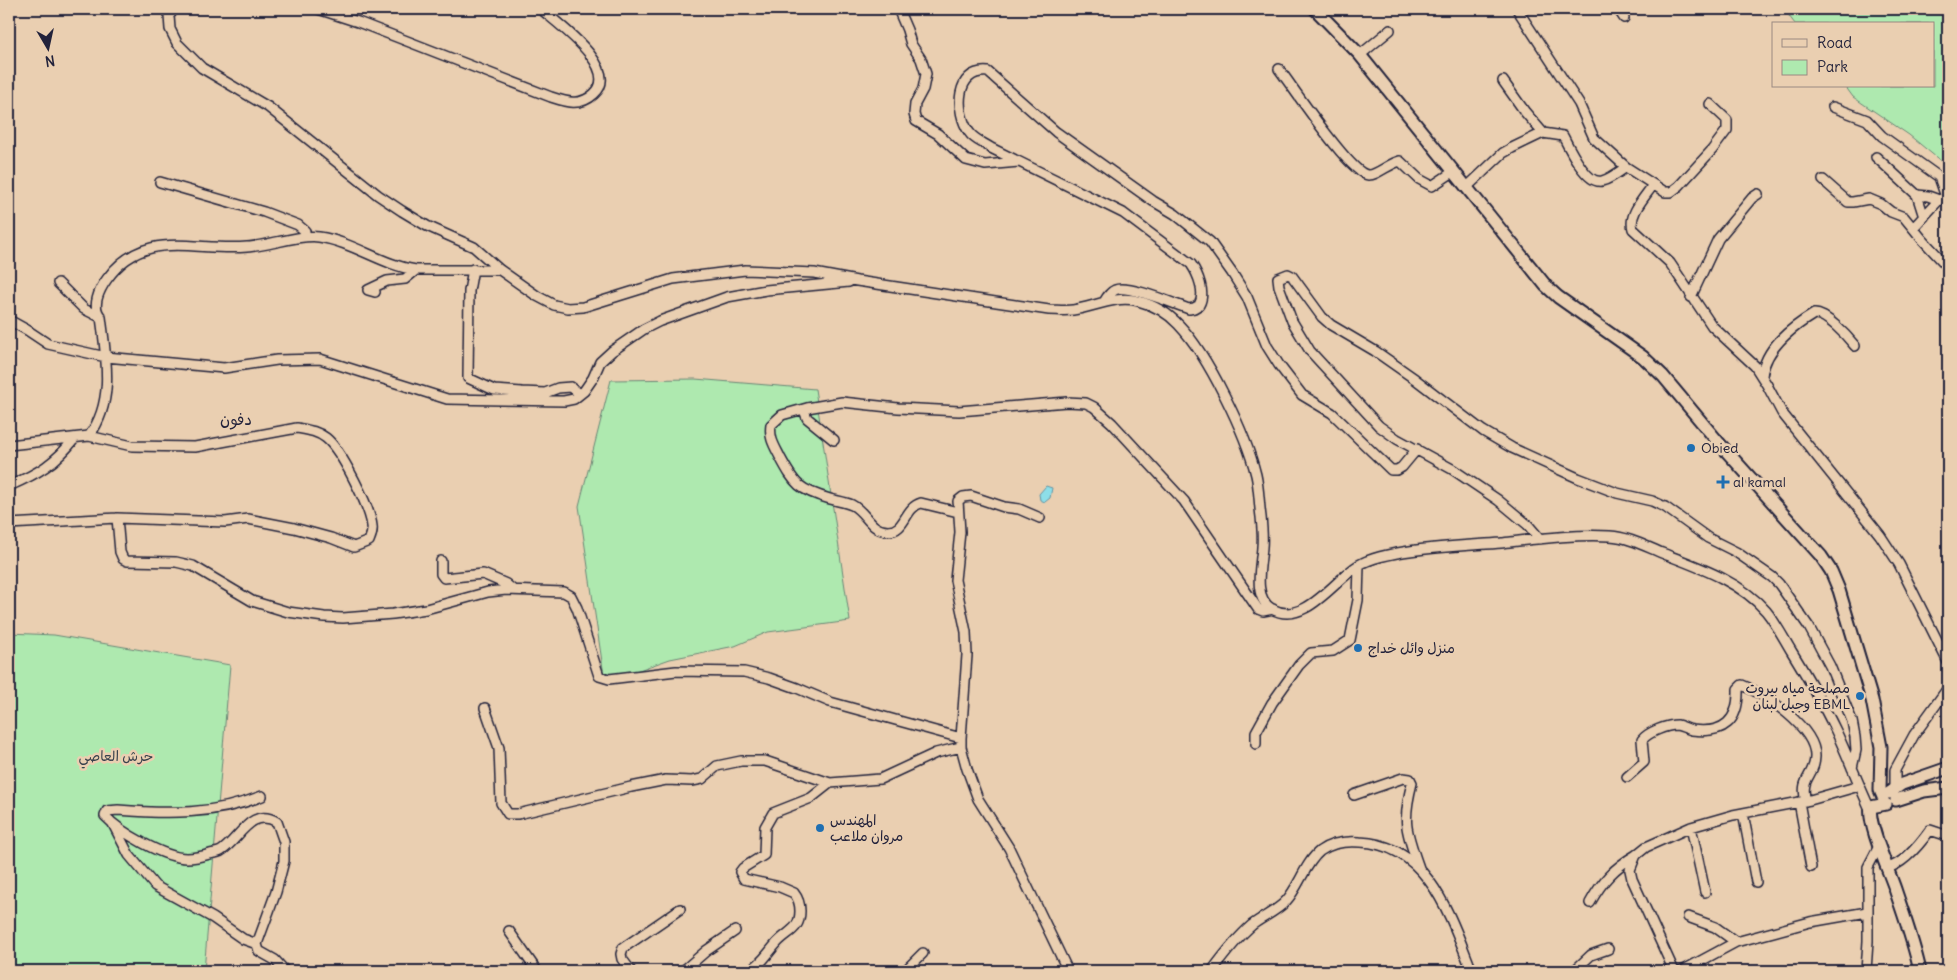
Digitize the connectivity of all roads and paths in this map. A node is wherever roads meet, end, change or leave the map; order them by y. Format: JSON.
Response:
{"nodes":[{"id":1,"x":174,"y":9,"type":"edge"},
{"id":2,"x":318,"y":9,"type":"edge"},
{"id":3,"x":541,"y":9,"type":"edge"},
{"id":4,"x":898,"y":9,"type":"edge"},
{"id":5,"x":1315,"y":9,"type":"edge"},
{"id":6,"x":1517,"y":9,"type":"edge"},
{"id":7,"x":1618,"y":9,"type":"edge"},
{"id":8,"x":1624,"y":18,"type":"dead end"},
{"id":9,"x":1390,"y":30,"type":"dead end"},
{"id":10,"x":1360,"y":55,"type":"junction"},
{"id":11,"x":1279,"y":69,"type":"dead end"},
{"id":12,"x":1503,"y":81,"type":"dead end"},
{"id":13,"x":1710,"y":104,"type":"dead end"},
{"id":14,"x":1833,"y":107,"type":"dead end"},
{"id":15,"x":1543,"y":133,"type":"junction"},
{"id":16,"x":1876,"y":157,"type":"dead end"},
{"id":17,"x":1020,"y":162,"type":"junction"},
{"id":18,"x":1626,"y":167,"type":"junction"},
{"id":19,"x":1453,"y":172,"type":"junction"},
{"id":20,"x":1823,"y":180,"type":"dead end"},
{"id":21,"x":160,"y":182,"type":"dead end"},
{"id":22,"x":1654,"y":186,"type":"junction"},
{"id":23,"x":1467,"y":187,"type":"junction"},
{"id":24,"x":1758,"y":194,"type":"dead end"},
{"id":25,"x":1917,"y":195,"type":"junction"},
{"id":26,"x":1944,"y":198,"type":"edge"},
{"id":27,"x":1924,"y":216,"type":"junction"},
{"id":28,"x":1914,"y":227,"type":"junction"},
{"id":29,"x":305,"y":237,"type":"junction"},
{"id":30,"x":1948,"y":267,"type":"edge"},
{"id":31,"x":473,"y":269,"type":"junction"},
{"id":32,"x":416,"y":270,"type":"junction"},
{"id":33,"x":500,"y":270,"type":"junction"},
{"id":34,"x":857,"y":281,"type":"junction"},
{"id":35,"x":58,"y":283,"type":"dead end"},
{"id":36,"x":375,"y":292,"type":"dead end"},
{"id":37,"x":1692,"y":297,"type":"junction"},
{"id":38,"x":1104,"y":302,"type":"junction"},
{"id":39,"x":100,"y":318,"type":"junction"},
{"id":40,"x":9,"y":320,"type":"edge"},
{"id":41,"x":1855,"y":346,"type":"dead end"},
{"id":42,"x":106,"y":356,"type":"junction"},
{"id":43,"x":1762,"y":376,"type":"junction"},
{"id":44,"x":580,"y":394,"type":"junction"},
{"id":45,"x":804,"y":410,"type":"junction"},
{"id":46,"x":89,"y":436,"type":"junction"},
{"id":47,"x":75,"y":438,"type":"junction"},
{"id":48,"x":834,"y":440,"type":"dead end"},
{"id":49,"x":9,"y":445,"type":"edge"},
{"id":50,"x":1418,"y":449,"type":"junction"},
{"id":51,"x":9,"y":486,"type":"edge"},
{"id":52,"x":958,"y":512,"type":"junction"},
{"id":53,"x":118,"y":518,"type":"junction"},
{"id":54,"x":1040,"y":518,"type":"dead end"},
{"id":55,"x":9,"y":524,"type":"edge"},
{"id":56,"x":1540,"y":539,"type":"junction"},
{"id":57,"x":441,"y":561,"type":"dead end"},
{"id":58,"x":1360,"y":565,"type":"junction"},
{"id":59,"x":513,"y":590,"type":"junction"},
{"id":60,"x":1273,"y":610,"type":"junction"},
{"id":61,"x":1948,"y":662,"type":"edge"},
{"id":62,"x":1948,"y":688,"type":"edge"},
{"id":63,"x":486,"y":708,"type":"dead end"},
{"id":64,"x":961,"y":742,"type":"junction"},
{"id":65,"x":1256,"y":744,"type":"dead end"},
{"id":66,"x":1948,"y":768,"type":"edge"},
{"id":67,"x":1852,"y":769,"type":"junction"},
{"id":68,"x":1627,"y":777,"type":"dead end"},
{"id":69,"x":830,"y":783,"type":"junction"},
{"id":70,"x":1860,"y":786,"type":"junction"},
{"id":71,"x":1948,"y":788,"type":"edge"},
{"id":72,"x":262,"y":796,"type":"dead end"},
{"id":73,"x":1354,"y":796,"type":"dead end"},
{"id":74,"x":1890,"y":796,"type":"junction"},
{"id":75,"x":1803,"y":802,"type":"junction"},
{"id":76,"x":1870,"y":809,"type":"junction"},
{"id":77,"x":1743,"y":813,"type":"junction"},
{"id":78,"x":113,"y":824,"type":"junction"},
{"id":79,"x":1690,"y":827,"type":"junction"},
{"id":80,"x":1948,"y":836,"type":"edge"},
{"id":81,"x":1879,"y":846,"type":"junction"},
{"id":82,"x":1636,"y":855,"type":"junction"},
{"id":83,"x":1812,"y":867,"type":"dead end"},
{"id":84,"x":1887,"y":868,"type":"junction"},
{"id":85,"x":1420,"y":870,"type":"junction"},
{"id":86,"x":1756,"y":882,"type":"dead end"},
{"id":87,"x":1705,"y":892,"type":"dead end"},
{"id":88,"x":1590,"y":903,"type":"dead end"},
{"id":89,"x":680,"y":909,"type":"dead end"},
{"id":90,"x":1867,"y":912,"type":"junction"},
{"id":91,"x":1688,"y":917,"type":"dead end"},
{"id":92,"x":509,"y":931,"type":"dead end"},
{"id":93,"x":735,"y":931,"type":"dead end"},
{"id":94,"x":1736,"y":942,"type":"junction"},
{"id":95,"x":257,"y":944,"type":"junction"},
{"id":96,"x":1608,"y":949,"type":"dead end"},
{"id":97,"x":923,"y":953,"type":"dead end"},
{"id":98,"x":285,"y":971,"type":"edge"},
{"id":99,"x":537,"y":971,"type":"edge"},
{"id":100,"x":631,"y":971,"type":"edge"},
{"id":101,"x":683,"y":971,"type":"edge"},
{"id":102,"x":749,"y":971,"type":"edge"},
{"id":103,"x":906,"y":971,"type":"edge"},
{"id":104,"x":1068,"y":971,"type":"edge"},
{"id":105,"x":1212,"y":971,"type":"edge"},
{"id":106,"x":1472,"y":971,"type":"edge"},
{"id":107,"x":1574,"y":971,"type":"edge"},
{"id":108,"x":1674,"y":971,"type":"edge"},
{"id":109,"x":1682,"y":971,"type":"edge"},
{"id":110,"x":1866,"y":971,"type":"edge"},
{"id":111,"x":1920,"y":971,"type":"edge"}],
"edges":[{"from":1,"to":33,"type":"street"},
{"from":2,"to":3,"type":"street"},
{"from":4,"to":17,"type":"street"},
{"from":5,"to":10,"type":"main road"},
{"from":6,"to":18,"type":"street"},
{"from":7,"to":8,"type":"street"},
{"from":9,"to":10,"type":"street"},
{"from":10,"to":19,"type":"main road"},
{"from":11,"to":19,"type":"street"},
{"from":12,"to":15,"type":"street"},
{"from":13,"to":22,"type":"street"},
{"from":14,"to":26,"type":"street"},
{"from":15,"to":18,"type":"street"},
{"from":15,"to":23,"type":"street"},
{"from":16,"to":25,"type":"street"},
{"from":17,"to":38,"type":"street"},
{"from":17,"to":50,"type":"street"},
{"from":18,"to":22,"type":"street"},
{"from":19,"to":23,"type":"main road"},
{"from":20,"to":28,"type":"street"},
{"from":21,"to":29,"type":"street"},
{"from":22,"to":37,"type":"street"},
{"from":23,"to":74,"type":"main road"},
{"from":24,"to":37,"type":"street"},
{"from":25,"to":26,"type":"street"},
{"from":25,"to":27,"type":"street"},
{"from":26,"to":27,"type":"street"},
{"from":27,"to":28,"type":"street"},
{"from":28,"to":30,"type":"street"},
{"from":29,"to":32,"type":"street"},
{"from":29,"to":39,"type":"street"},
{"from":31,"to":32,"type":"street"},
{"from":31,"to":33,"type":"street"},
{"from":31,"to":44,"type":"street"},
{"from":32,"to":36,"type":"street"},
{"from":33,"to":34,"type":"street"},
{"from":34,"to":38,"type":"street"},
{"from":34,"to":44,"type":"street"},
{"from":35,"to":39,"type":"street"},
{"from":37,"to":43,"type":"street"},
{"from":38,"to":60,"type":"street"},
{"from":39,"to":42,"type":"street"},
{"from":40,"to":42,"type":"street"},
{"from":41,"to":43,"type":"street"},
{"from":42,"to":44,"type":"street"},
{"from":42,"to":46,"type":"street"},
{"from":43,"to":61,"type":"street"},
{"from":45,"to":48,"type":"street"},
{"from":45,"to":52,"type":"street"},
{"from":45,"to":60,"type":"street"},
{"from":46,"to":47,"type":"street"},
{"from":46,"to":53,"type":"street"},
{"from":47,"to":49,"type":"street"},
{"from":47,"to":51,"type":"street"},
{"from":50,"to":56,"type":"street"},
{"from":50,"to":67,"type":"street"},
{"from":52,"to":54,"type":"street"},
{"from":52,"to":64,"type":"street"},
{"from":53,"to":55,"type":"street"},
{"from":53,"to":59,"type":"street"},
{"from":56,"to":58,"type":"street"},
{"from":56,"to":67,"type":"street"},
{"from":57,"to":59,"type":"street"},
{"from":58,"to":60,"type":"street"},
{"from":58,"to":65,"type":"street"},
{"from":59,"to":64,"type":"street"},
{"from":62,"to":74,"type":"street"},
{"from":63,"to":69,"type":"street"},
{"from":64,"to":69,"type":"street"},
{"from":64,"to":104,"type":"street"},
{"from":66,"to":74,"type":"main road"},
{"from":67,"to":70,"type":"street"},
{"from":68,"to":75,"type":"street"},
{"from":69,"to":102,"type":"street"},
{"from":70,"to":75,"type":"street"},
{"from":70,"to":76,"type":"street"},
{"from":71,"to":74,"type":"main road"},
{"from":72,"to":78,"type":"street"},
{"from":73,"to":85,"type":"street"},
{"from":74,"to":76,"type":"main road"},
{"from":75,"to":77,"type":"street"},
{"from":75,"to":83,"type":"street"},
{"from":76,"to":81,"type":"main road"},
{"from":77,"to":79,"type":"street"},
{"from":77,"to":86,"type":"street"},
{"from":78,"to":95,"type":"street"},
{"from":78,"to":95,"type":"street"},
{"from":79,"to":82,"type":"street"},
{"from":79,"to":87,"type":"street"},
{"from":80,"to":84,"type":"street"},
{"from":81,"to":84,"type":"main road"},
{"from":81,"to":90,"type":"street"},
{"from":82,"to":88,"type":"street"},
{"from":82,"to":108,"type":"street"},
{"from":84,"to":111,"type":"main road"},
{"from":85,"to":105,"type":"street"},
{"from":85,"to":106,"type":"street"},
{"from":89,"to":100,"type":"street"},
{"from":90,"to":94,"type":"street"},
{"from":90,"to":110,"type":"street"},
{"from":91,"to":94,"type":"street"},
{"from":92,"to":99,"type":"street"},
{"from":93,"to":101,"type":"street"},
{"from":94,"to":109,"type":"street"},
{"from":95,"to":98,"type":"street"},
{"from":96,"to":107,"type":"street"},
{"from":97,"to":103,"type":"street"}]}
